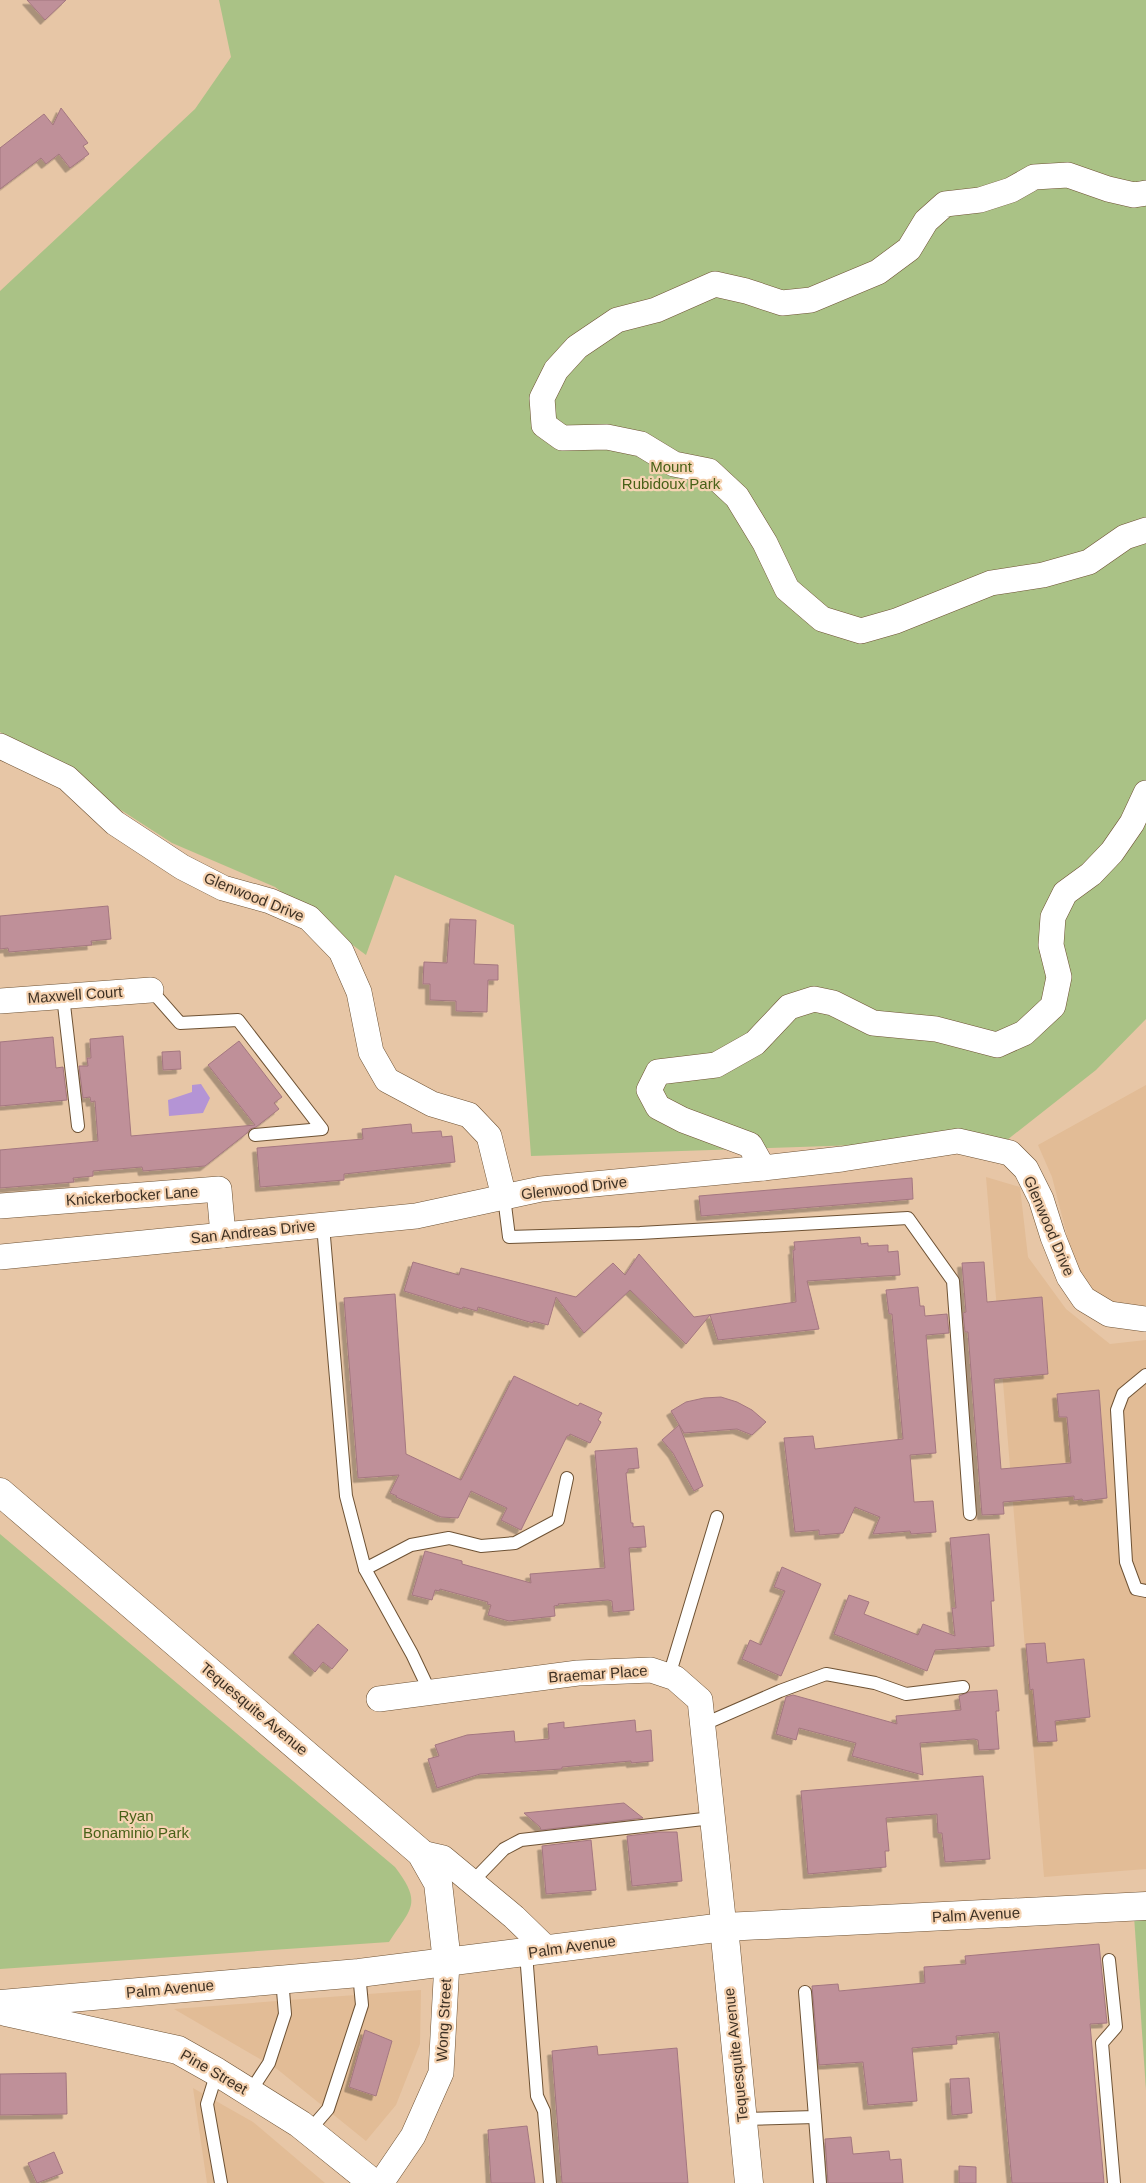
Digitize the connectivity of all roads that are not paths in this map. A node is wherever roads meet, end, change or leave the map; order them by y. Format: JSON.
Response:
{"nodes":[{"id":1,"x":1146,"y":192,"type":"edge"},
{"id":2,"x":1146,"y":530,"type":"edge"},
{"id":3,"x":0,"y":746,"type":"edge"},
{"id":4,"x":1146,"y":793,"type":"edge"},
{"id":5,"x":150,"y":990,"type":"joint"},
{"id":6,"x":63,"y":996,"type":"junction"},
{"id":7,"x":0,"y":1001,"type":"edge"},
{"id":8,"x":78,"y":1126,"type":"dead end"},
{"id":9,"x":255,"y":1135,"type":"dead end"},
{"id":10,"x":763,"y":1168,"type":"junction"},
{"id":11,"x":504,"y":1197,"type":"junction"},
{"id":12,"x":0,"y":1206,"type":"edge"},
{"id":13,"x":324,"y":1225,"type":"junction"},
{"id":14,"x":223,"y":1234,"type":"junction"},
{"id":15,"x":0,"y":1257,"type":"edge"},
{"id":16,"x":1146,"y":1319,"type":"edge"},
{"id":17,"x":1146,"y":1375,"type":"edge"},
{"id":18,"x":567,"y":1478,"type":"dead end"},
{"id":19,"x":0,"y":1492,"type":"edge"},
{"id":20,"x":970,"y":1514,"type":"dead end"},
{"id":21,"x":717,"y":1517,"type":"dead end"},
{"id":22,"x":365,"y":1569,"type":"junction"},
{"id":23,"x":1146,"y":1591,"type":"edge"},
{"id":24,"x":669,"y":1676,"type":"junction"},
{"id":25,"x":963,"y":1687,"type":"dead end"},
{"id":26,"x":430,"y":1692,"type":"junction"},
{"id":27,"x":380,"y":1699,"type":"dead end"},
{"id":28,"x":702,"y":1725,"type":"junction"},
{"id":29,"x":712,"y":1818,"type":"junction"},
{"id":30,"x":421,"y":1853,"type":"junction"},
{"id":31,"x":472,"y":1882,"type":"junction"},
{"id":32,"x":1146,"y":1906,"type":"edge"},
{"id":33,"x":724,"y":1927,"type":"junction"},
{"id":34,"x":537,"y":1951,"type":"junction"},
{"id":35,"x":1109,"y":1960,"type":"dead end"},
{"id":36,"x":447,"y":1962,"type":"junction"},
{"id":37,"x":359,"y":1973,"type":"junction"},
{"id":38,"x":282,"y":1979,"type":"junction"},
{"id":39,"x":805,"y":1992,"type":"dead end"},
{"id":40,"x":0,"y":2004,"type":"edge"},
{"id":41,"x":0,"y":2010,"type":"edge"},
{"id":42,"x":218,"y":2072,"type":"junction"},
{"id":43,"x":250,"y":2092,"type":"junction"},
{"id":44,"x":815,"y":2117,"type":"junction"},
{"id":45,"x":743,"y":2119,"type":"junction"},
{"id":46,"x":309,"y":2131,"type":"junction"},
{"id":47,"x":221,"y":2183,"type":"edge"},
{"id":48,"x":373,"y":2183,"type":"edge"},
{"id":49,"x":380,"y":2183,"type":"edge"},
{"id":50,"x":550,"y":2183,"type":"edge"},
{"id":51,"x":749,"y":2183,"type":"edge"},
{"id":52,"x":820,"y":2183,"type":"edge"},
{"id":53,"x":1114,"y":2183,"type":"edge"}],
"edges":[{"from":1,"to":2,"type":"street"},
{"from":3,"to":11,"type":"street","name":"Glenwood Drive"},
{"from":4,"to":10,"type":"street"},
{"from":5,"to":6,"type":"street","name":"Maxwell Court"},
{"from":5,"to":9,"type":"lane"},
{"from":6,"to":7,"type":"street","name":"Maxwell Court"},
{"from":6,"to":8,"type":"lane"},
{"from":10,"to":11,"type":"street","name":"Glenwood Drive"},
{"from":10,"to":16,"type":"street","name":"Glenwood Drive"},
{"from":11,"to":13,"type":"street","name":"San Andreas Drive"},
{"from":11,"to":20,"type":"lane"},
{"from":12,"to":14,"type":"street","name":"Knickerbocker Lane"},
{"from":13,"to":14,"type":"street","name":"San Andreas Drive"},
{"from":13,"to":22,"type":"lane"},
{"from":14,"to":15,"type":"street","name":"San Andreas Drive"},
{"from":17,"to":23,"type":"lane"},
{"from":18,"to":22,"type":"lane"},
{"from":19,"to":30,"type":"street","name":"Tequesquite Avenue"},
{"from":21,"to":24,"type":"lane"},
{"from":22,"to":26,"type":"lane"},
{"from":24,"to":26,"type":"street","name":"Braemar Place"},
{"from":24,"to":28,"type":"street","name":"Braemar Place"},
{"from":25,"to":28,"type":"lane"},
{"from":26,"to":27,"type":"street","name":"Braemar Place"},
{"from":28,"to":29,"type":"street","name":"Braemar Place"},
{"from":29,"to":31,"type":"lane"},
{"from":29,"to":33,"type":"street","name":"Braemar Place"},
{"from":30,"to":31,"type":"street"},
{"from":30,"to":36,"type":"street","name":"Tequesquite Avenue"},
{"from":31,"to":34,"type":"street"},
{"from":32,"to":33,"type":"street","name":"Palm Avenue"},
{"from":33,"to":34,"type":"street","name":"Palm Avenue"},
{"from":33,"to":45,"type":"street","name":"Tequesquite Avenue"},
{"from":34,"to":36,"type":"street","name":"Palm Avenue"},
{"from":34,"to":50,"type":"lane"},
{"from":35,"to":53,"type":"lane"},
{"from":36,"to":37,"type":"street","name":"Palm Avenue"},
{"from":36,"to":49,"type":"street","name":"Wong Street"},
{"from":37,"to":38,"type":"street","name":"Palm Avenue"},
{"from":37,"to":46,"type":"lane"},
{"from":38,"to":40,"type":"street","name":"Palm Avenue"},
{"from":38,"to":43,"type":"lane"},
{"from":39,"to":44,"type":"lane"},
{"from":41,"to":42,"type":"street","name":"Pine Street"},
{"from":42,"to":43,"type":"street","name":"Pine Street"},
{"from":42,"to":47,"type":"lane"},
{"from":43,"to":46,"type":"street","name":"Pine Street"},
{"from":44,"to":45,"type":"lane"},
{"from":44,"to":52,"type":"lane"},
{"from":45,"to":51,"type":"street","name":"Tequesquite Avenue"},
{"from":46,"to":48,"type":"street","name":"Pine Street"}]}
